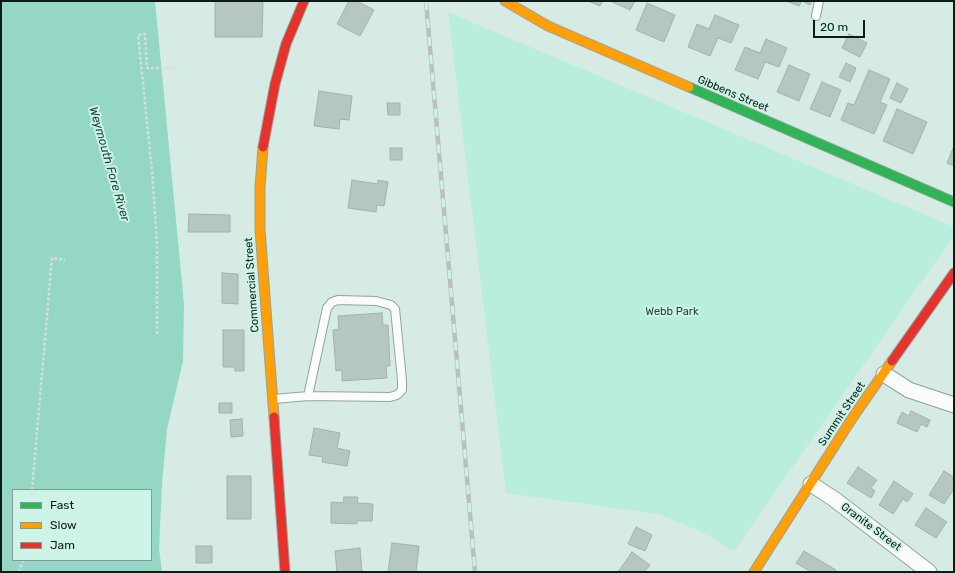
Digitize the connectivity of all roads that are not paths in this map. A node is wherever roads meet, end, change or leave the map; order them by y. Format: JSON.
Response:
{"nodes":[{"id":1,"x":304,"y":1,"type":"edge"},
{"id":2,"x":505,"y":1,"type":"edge"},
{"id":3,"x":819,"y":1,"type":"edge"},
{"id":4,"x":816,"y":16,"type":"dead end"},
{"id":5,"x":954,"y":202,"type":"edge"},
{"id":6,"x":954,"y":273,"type":"edge"},
{"id":7,"x":884,"y":374,"type":"junction"},
{"id":8,"x":308,"y":396,"type":"junction"},
{"id":9,"x":273,"y":399,"type":"junction"},
{"id":10,"x":954,"y":405,"type":"edge"},
{"id":11,"x":811,"y":484,"type":"junction"},
{"id":12,"x":286,"y":572,"type":"edge"},
{"id":13,"x":754,"y":572,"type":"edge"},
{"id":14,"x":929,"y":572,"type":"edge"}],
"edges":[{"from":1,"to":9,"type":"street","name":"Commercial Street"},
{"from":2,"to":5,"type":"street","name":"Gibbens Street"},
{"from":3,"to":4,"type":"lane"},
{"from":6,"to":7,"type":"street","name":"Summit Street"},
{"from":7,"to":10,"type":"street"},
{"from":7,"to":11,"type":"street","name":"Summit Street"},
{"from":8,"to":8,"type":"lane"},
{"from":8,"to":9,"type":"lane"},
{"from":9,"to":12,"type":"street","name":"Commercial Street"},
{"from":11,"to":13,"type":"street","name":"Summit Street"},
{"from":11,"to":14,"type":"street","name":"Granite Street"}]}
